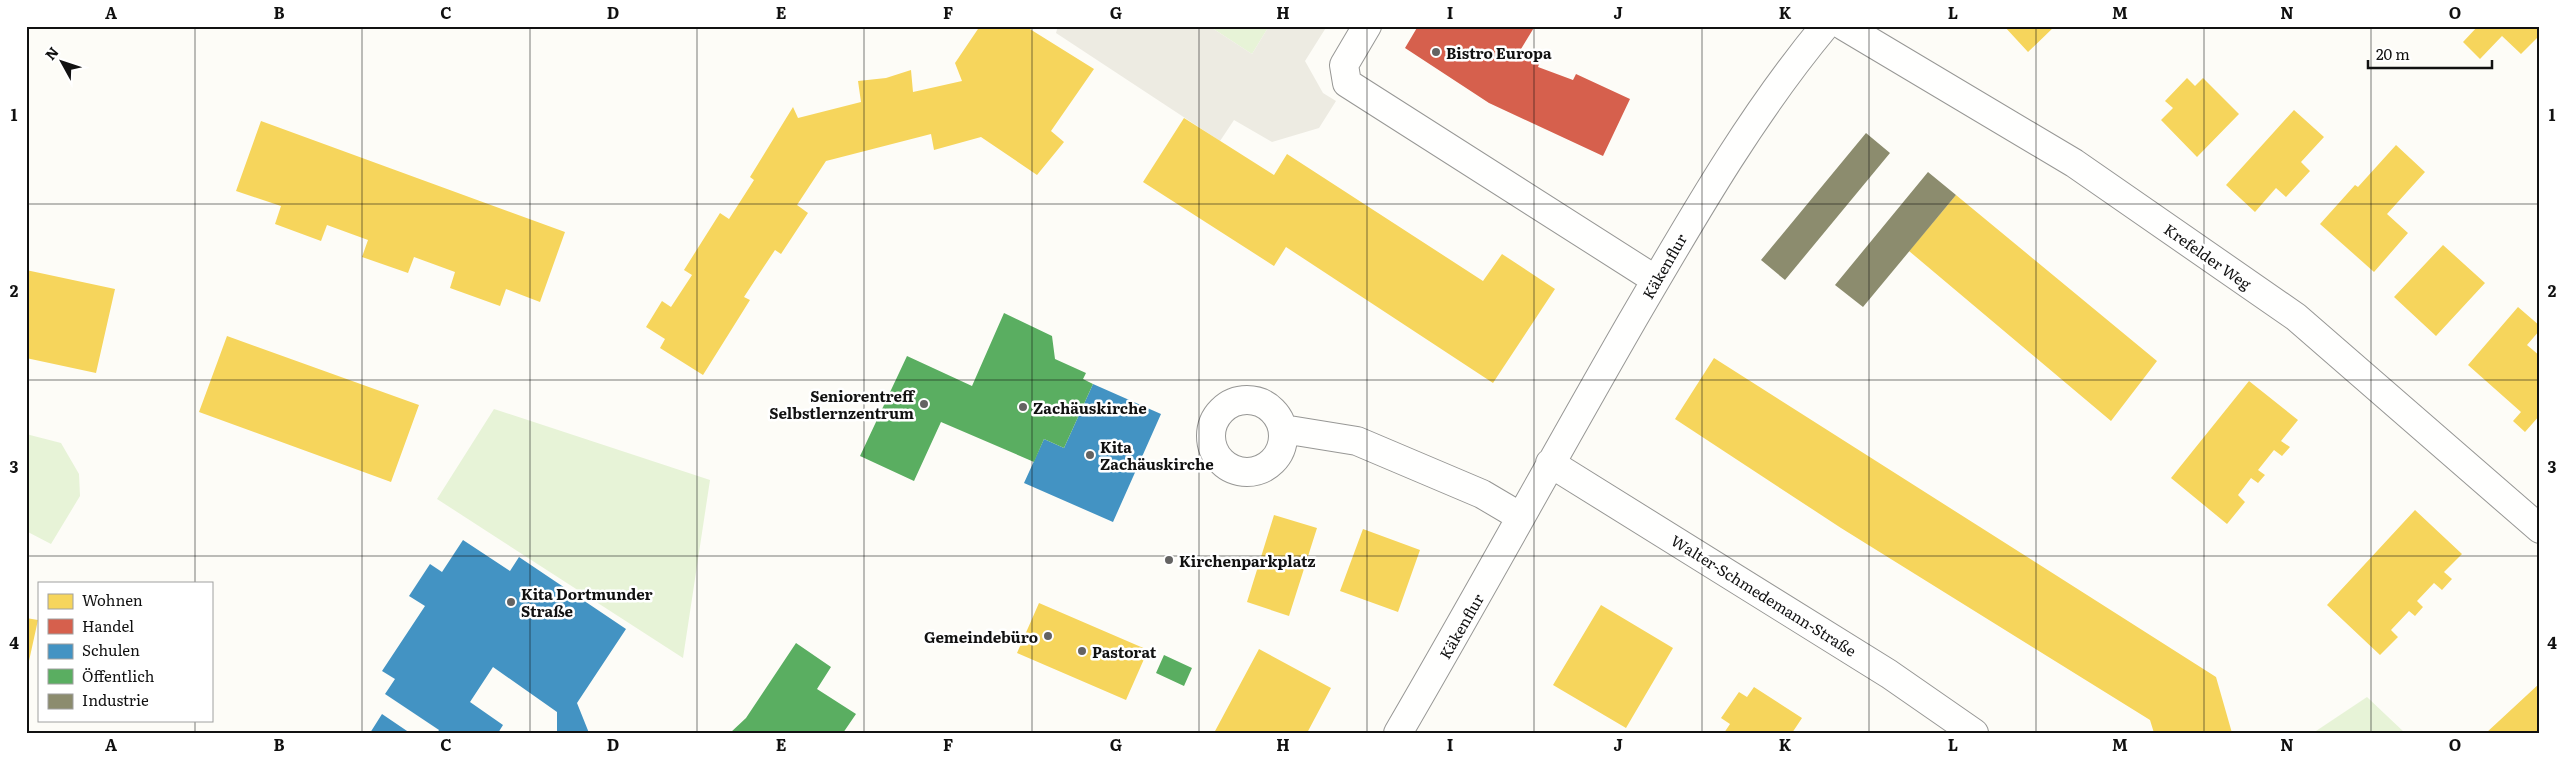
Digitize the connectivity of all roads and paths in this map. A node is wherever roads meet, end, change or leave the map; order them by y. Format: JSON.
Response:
{"nodes":[{"id":1,"x":1367,"y":26,"type":"edge"},
{"id":2,"x":1826,"y":26,"type":"edge"},
{"id":3,"x":1844,"y":26,"type":"edge"},
{"id":4,"x":1656,"y":280,"type":"junction"},
{"id":5,"x":1283,"y":429,"type":"dead end"},
{"id":6,"x":1550,"y":463,"type":"junction"},
{"id":7,"x":1521,"y":517,"type":"junction"},
{"id":8,"x":2540,"y":529,"type":"edge"},
{"id":9,"x":1398,"y":733,"type":"edge"},
{"id":10,"x":1974,"y":733,"type":"edge"}],
"edges":[{"from":1,"to":4,"type":"street"},
{"from":2,"to":4,"type":"street","name":"Käkenflur"},
{"from":3,"to":8,"type":"street","name":"Krefelder Weg"},
{"from":4,"to":6,"type":"street","name":"Käkenflur"},
{"from":5,"to":7,"type":"street"},
{"from":6,"to":7,"type":"street","name":"Käkenflur"},
{"from":6,"to":10,"type":"street","name":"Walter-Schmedemann-Straße"},
{"from":7,"to":9,"type":"street","name":"Käkenflur"}]}
